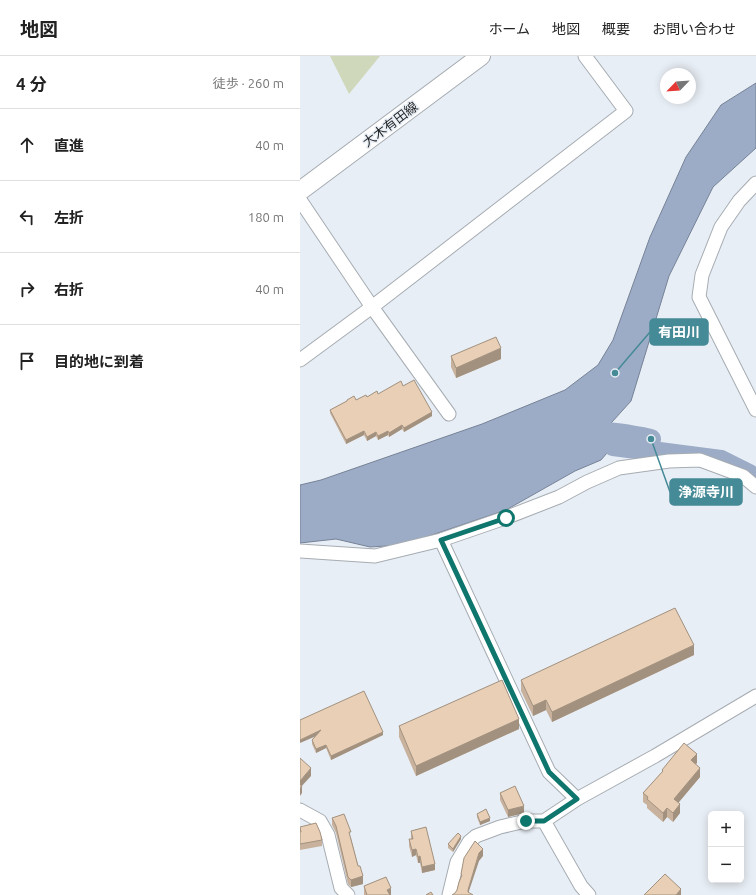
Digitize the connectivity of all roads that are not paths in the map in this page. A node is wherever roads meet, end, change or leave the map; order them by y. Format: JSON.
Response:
{"nodes":[{"id":1,"x":481,"y":56,"type":"edge"},
{"id":2,"x":585,"y":56,"type":"edge"},
{"id":3,"x":756,"y":183,"type":"edge"},
{"id":4,"x":300,"y":191,"type":"edge"},
{"id":5,"x":300,"y":200,"type":"edge"},
{"id":6,"x":372,"y":307,"type":"junction"},
{"id":7,"x":300,"y":360,"type":"edge"},
{"id":8,"x":756,"y":410,"type":"edge"},
{"id":9,"x":450,"y":414,"type":"dead end"},
{"id":10,"x":756,"y":487,"type":"edge"},
{"id":11,"x":441,"y":540,"type":"junction"},
{"id":12,"x":300,"y":550,"type":"edge"},
{"id":13,"x":756,"y":696,"type":"edge"},
{"id":14,"x":577,"y":799,"type":"junction"},
{"id":15,"x":300,"y":810,"type":"edge"},
{"id":16,"x":544,"y":821,"type":"junction"},
{"id":17,"x":348,"y":895,"type":"edge"},
{"id":18,"x":449,"y":895,"type":"edge"},
{"id":19,"x":589,"y":895,"type":"edge"}],
"edges":[{"from":1,"to":4,"type":"main road","name":"大木有田線"},
{"from":2,"to":6,"type":"street"},
{"from":3,"to":8,"type":"street"},
{"from":5,"to":6,"type":"street"},
{"from":6,"to":7,"type":"street"},
{"from":6,"to":9,"type":"street"},
{"from":10,"to":11,"type":"street"},
{"from":11,"to":12,"type":"street"},
{"from":11,"to":14,"type":"street"},
{"from":13,"to":14,"type":"street"},
{"from":14,"to":16,"type":"street"},
{"from":15,"to":17,"type":"street"},
{"from":16,"to":18,"type":"street"},
{"from":16,"to":19,"type":"street"}]}
